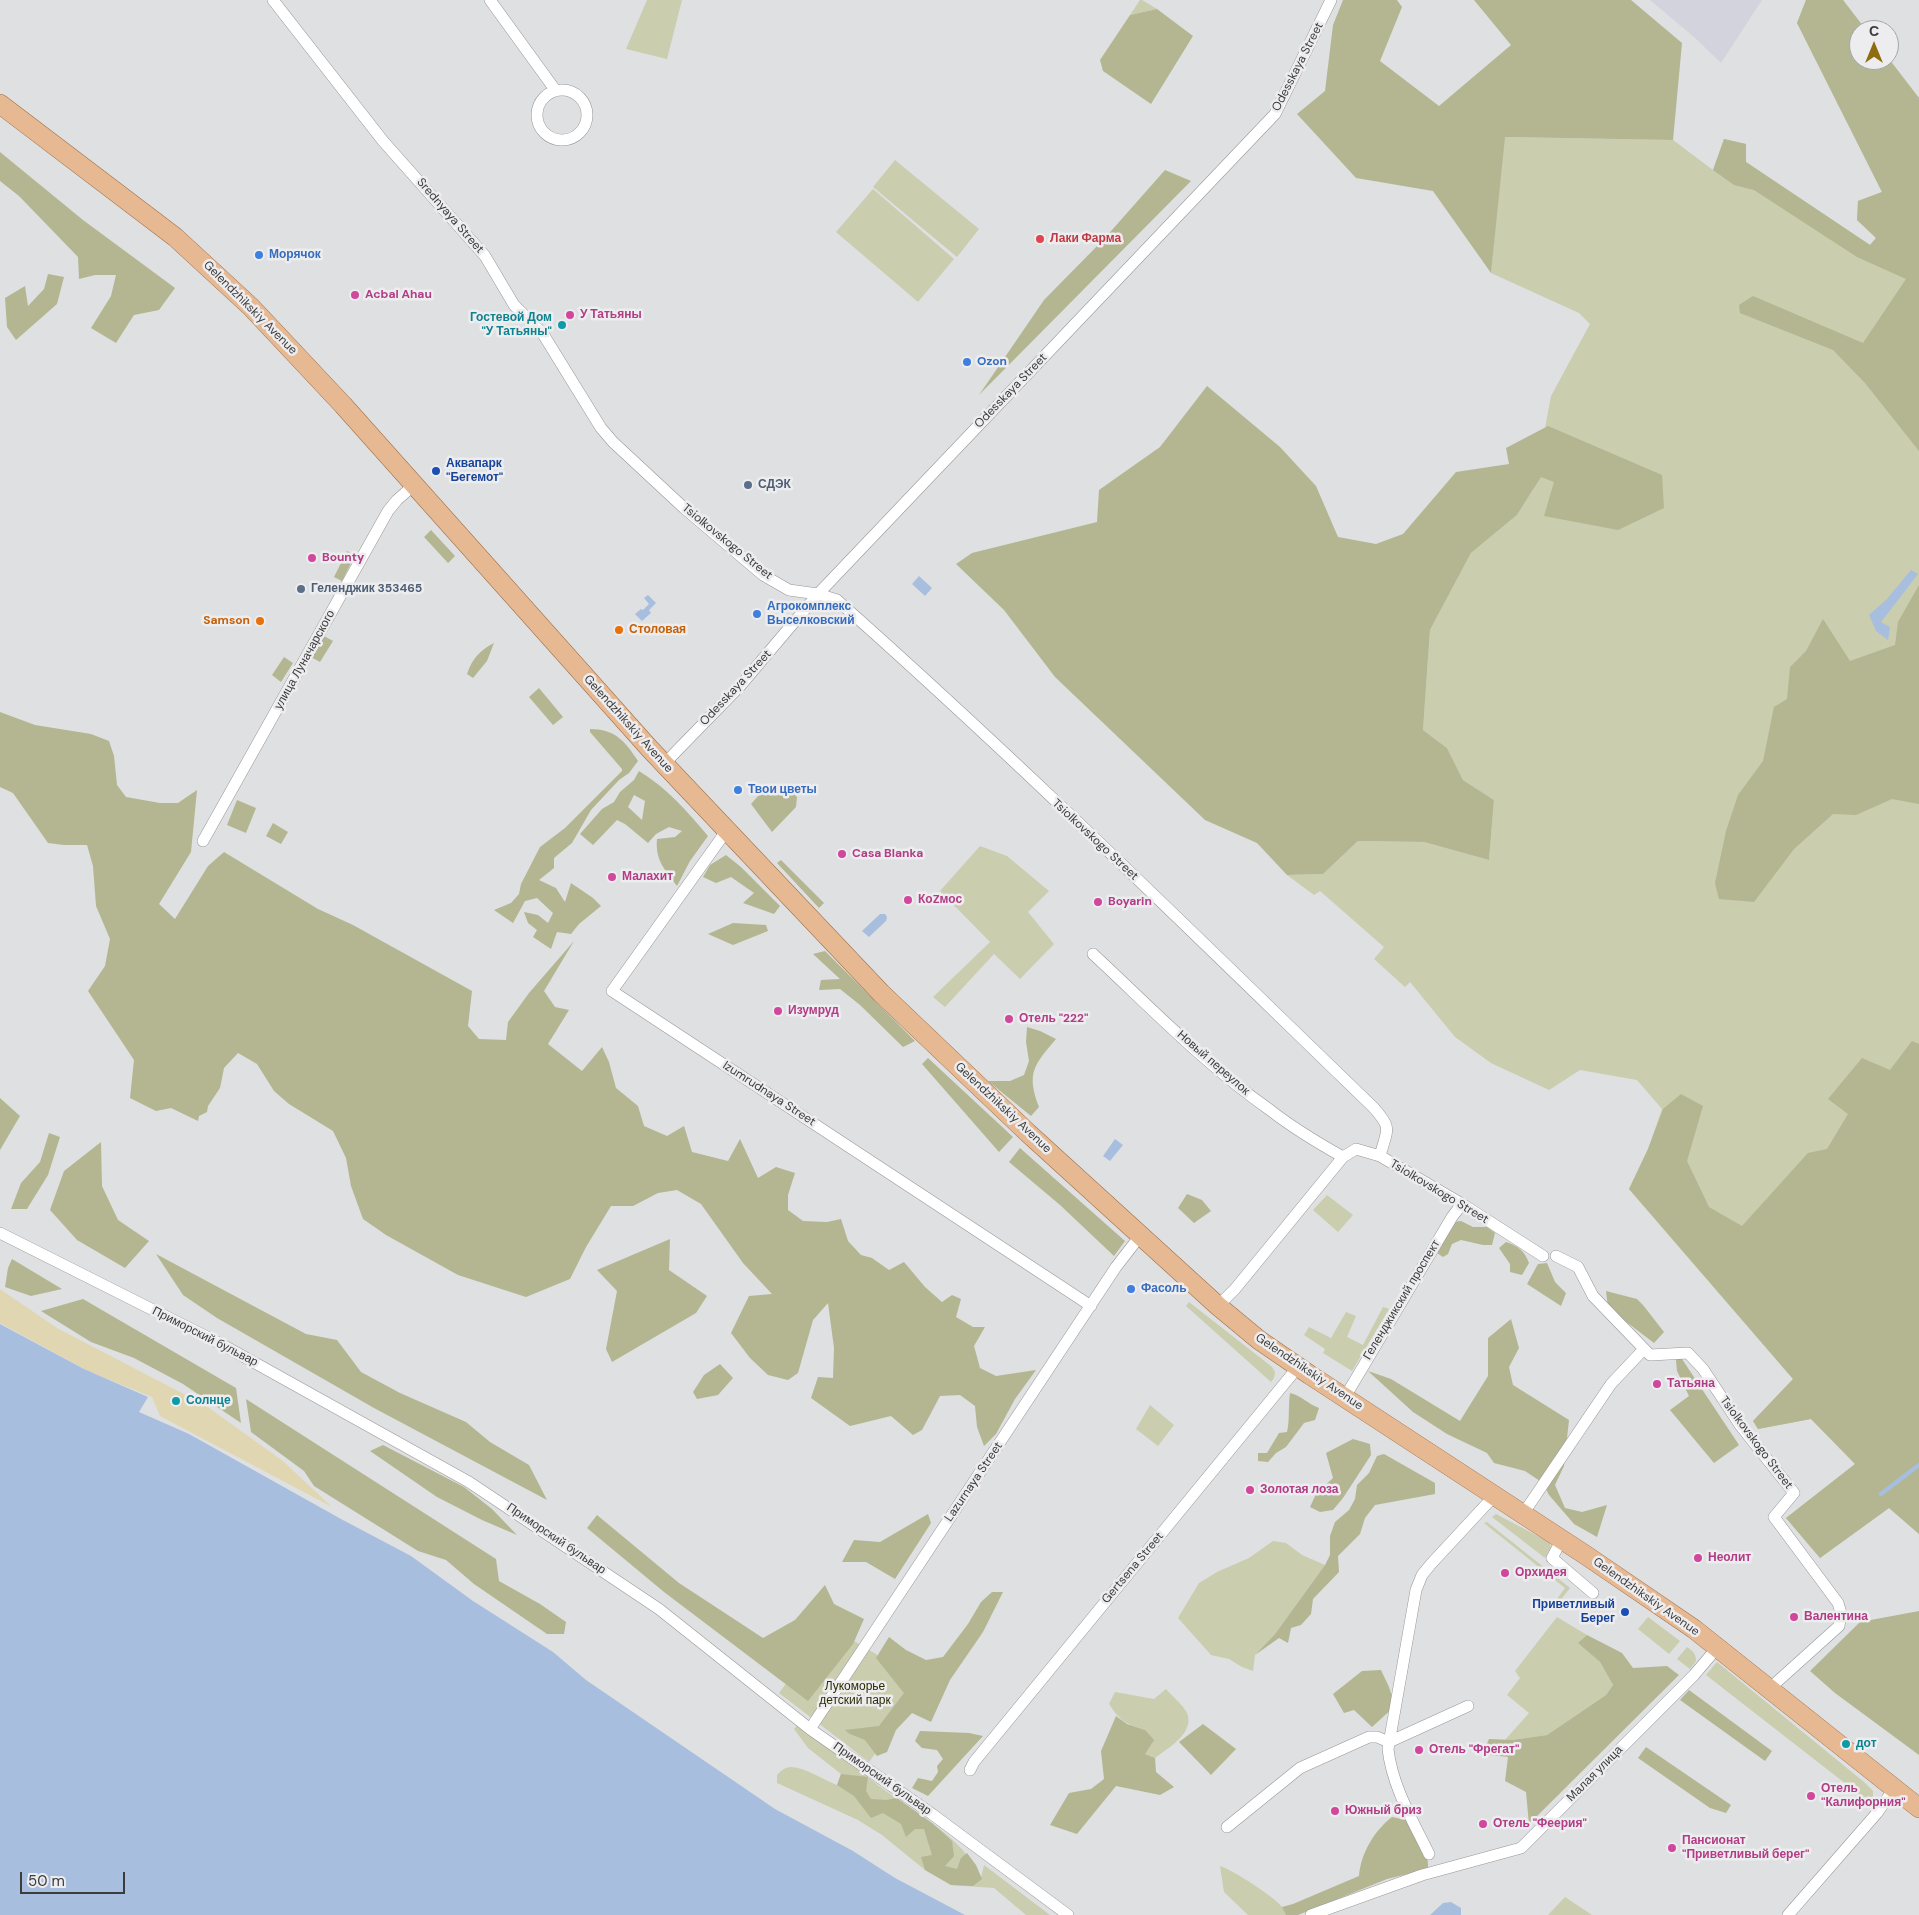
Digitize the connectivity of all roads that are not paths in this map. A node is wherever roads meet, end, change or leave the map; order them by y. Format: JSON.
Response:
{"nodes":[{"id":1,"x":273,"y":0,"type":"edge"},
{"id":2,"x":490,"y":0,"type":"edge"},
{"id":3,"x":1331,"y":0,"type":"edge"},
{"id":4,"x":556,"y":91,"type":"junction"},
{"id":5,"x":0,"y":104,"type":"edge"},
{"id":6,"x":613,"y":442,"type":"joint"},
{"id":7,"x":414,"y":485,"type":"junction"},
{"id":8,"x":818,"y":594,"type":"junction"},
{"id":9,"x":664,"y":764,"type":"junction"},
{"id":10,"x":727,"y":830,"type":"junction"},
{"id":11,"x":203,"y":841,"type":"dead end"},
{"id":12,"x":1093,"y":954,"type":"dead end"},
{"id":13,"x":1380,"y":1156,"type":"junction"},
{"id":14,"x":1343,"y":1157,"type":"junction"},
{"id":15,"x":1462,"y":1204,"type":"junction"},
{"id":16,"x":0,"y":1233,"type":"edge"},
{"id":17,"x":1140,"y":1236,"type":"junction"},
{"id":18,"x":1543,"y":1256,"type":"dead end"},
{"id":19,"x":1556,"y":1256,"type":"dead end"},
{"id":20,"x":1091,"y":1306,"type":"junction"},
{"id":21,"x":1218,"y":1306,"type":"junction"},
{"id":22,"x":1644,"y":1349,"type":"junction"},
{"id":23,"x":1298,"y":1367,"type":"junction"},
{"id":24,"x":1345,"y":1397,"type":"junction"},
{"id":25,"x":1495,"y":1495,"type":"junction"},
{"id":26,"x":1523,"y":1514,"type":"junction"},
{"id":27,"x":1562,"y":1539,"type":"junction"},
{"id":28,"x":1593,"y":1593,"type":"dead end"},
{"id":29,"x":1717,"y":1648,"type":"junction"},
{"id":30,"x":1769,"y":1689,"type":"junction"},
{"id":31,"x":1468,"y":1706,"type":"dead end"},
{"id":32,"x":810,"y":1729,"type":"junction"},
{"id":33,"x":1389,"y":1742,"type":"junction"},
{"id":34,"x":970,"y":1770,"type":"dead end"},
{"id":35,"x":1894,"y":1789,"type":"junction"},
{"id":36,"x":1919,"y":1808,"type":"edge"},
{"id":37,"x":1227,"y":1827,"type":"dead end"},
{"id":38,"x":1429,"y":1854,"type":"dead end"},
{"id":39,"x":1068,"y":1915,"type":"edge"},
{"id":40,"x":1311,"y":1915,"type":"edge"},
{"id":41,"x":1788,"y":1915,"type":"edge"}],
"edges":[{"from":1,"to":6,"type":"street","name":"Srednyaya Street"},
{"from":2,"to":4,"type":"street"},
{"from":3,"to":8,"type":"street","name":"Odesskaya Street"},
{"from":4,"to":4,"type":"street"},
{"from":5,"to":7,"type":"main road","name":"Gelendzhikskiy Avenue"},
{"from":6,"to":8,"type":"street","name":"Tsiolkovskogo Street"},
{"from":7,"to":9,"type":"main road","name":"Gelendzhikskiy Avenue"},
{"from":7,"to":11,"type":"street","name":"улица Луначарского"},
{"from":8,"to":9,"type":"street","name":"Odesskaya Street"},
{"from":8,"to":13,"type":"street","name":"Tsiolkovskogo Street"},
{"from":9,"to":10,"type":"main road","name":"Gelendzhikskiy Avenue"},
{"from":10,"to":17,"type":"main road","name":"Gelendzhikskiy Avenue"},
{"from":10,"to":20,"type":"street","name":"Izumrudnaya Street"},
{"from":12,"to":14,"type":"street","name":"Новый переулок"},
{"from":13,"to":14,"type":"street"},
{"from":13,"to":15,"type":"street","name":"Tsiolkovskogo Street"},
{"from":14,"to":21,"type":"street"},
{"from":15,"to":18,"type":"street","name":"Tsiolkovskogo Street"},
{"from":15,"to":24,"type":"street","name":"Геленджикский проспект"},
{"from":16,"to":32,"type":"street","name":"Приморский бульвар"},
{"from":17,"to":20,"type":"street","name":"Lazurnaya Street"},
{"from":17,"to":21,"type":"main road","name":"Gelendzhikskiy Avenue"},
{"from":19,"to":22,"type":"street"},
{"from":20,"to":32,"type":"street","name":"Lazurnaya Street"},
{"from":21,"to":23,"type":"main road","name":"Gelendzhikskiy Avenue"},
{"from":22,"to":26,"type":"street"},
{"from":22,"to":30,"type":"street","name":"Tsiolkovskogo Street"},
{"from":23,"to":24,"type":"main road","name":"Gelendzhikskiy Avenue"},
{"from":23,"to":34,"type":"street","name":"Gertsena Street"},
{"from":24,"to":25,"type":"main road","name":"Gelendzhikskiy Avenue"},
{"from":25,"to":26,"type":"main road","name":"Gelendzhikskiy Avenue"},
{"from":25,"to":33,"type":"street"},
{"from":26,"to":27,"type":"main road","name":"Gelendzhikskiy Avenue"},
{"from":27,"to":28,"type":"street"},
{"from":27,"to":29,"type":"main road","name":"Gelendzhikskiy Avenue"},
{"from":29,"to":30,"type":"main road","name":"Gelendzhikskiy Avenue"},
{"from":29,"to":40,"type":"street","name":"Малая улица"},
{"from":30,"to":35,"type":"main road","name":"Gelendzhikskiy Avenue"},
{"from":31,"to":33,"type":"street"},
{"from":32,"to":39,"type":"street","name":"Приморский бульвар"},
{"from":33,"to":37,"type":"street"},
{"from":33,"to":38,"type":"street"},
{"from":35,"to":36,"type":"main road","name":"Gelendzhikskiy Avenue"},
{"from":35,"to":41,"type":"street"}]}
